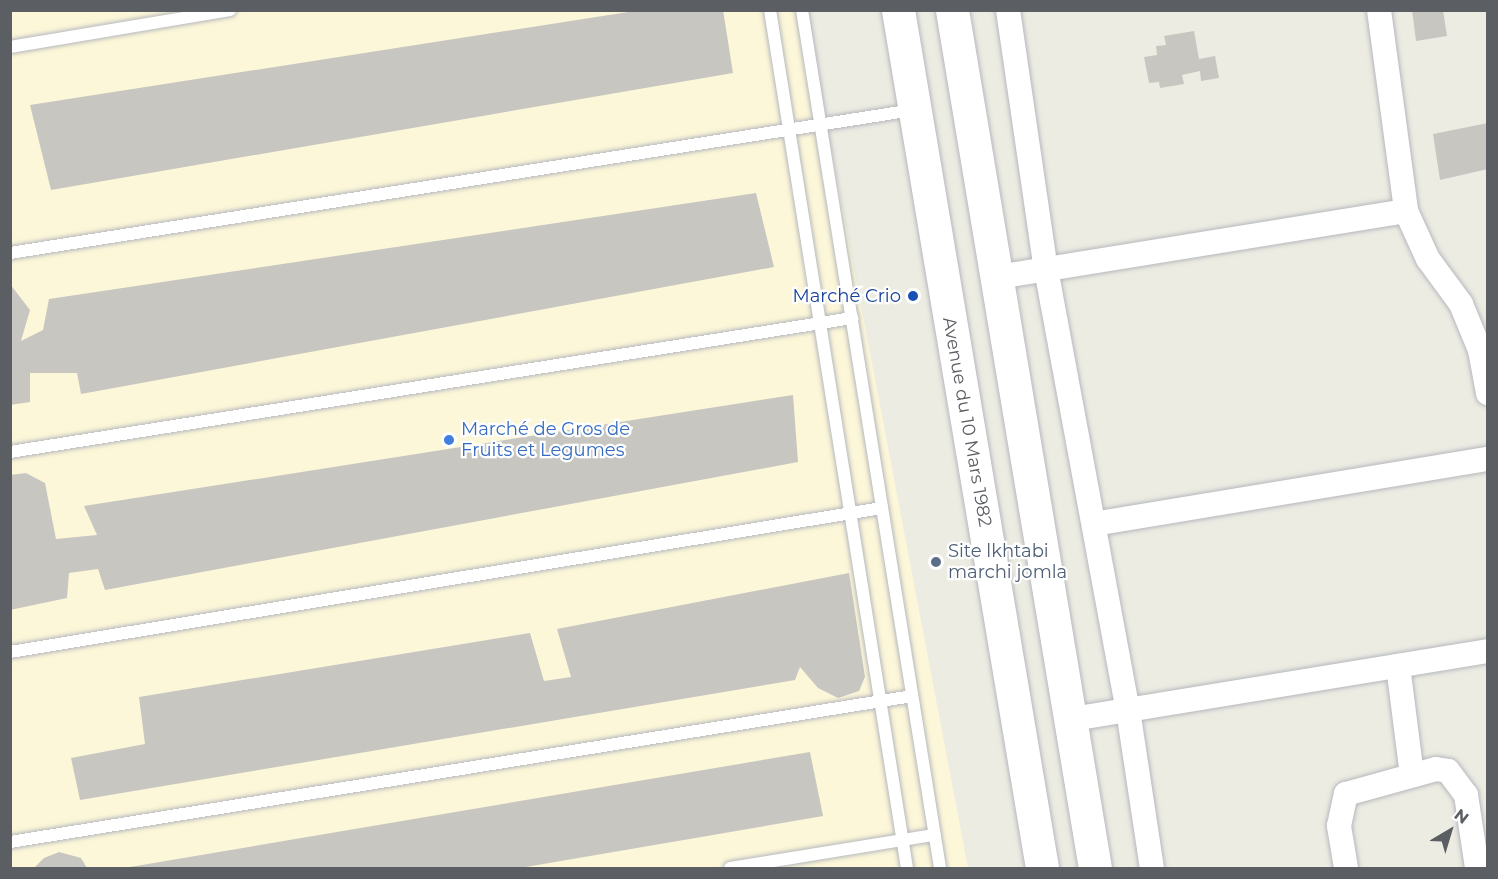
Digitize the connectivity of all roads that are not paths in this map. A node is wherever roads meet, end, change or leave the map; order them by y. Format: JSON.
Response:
{"nodes":[{"id":1,"x":230,"y":10,"type":"edge"},
{"id":2,"x":770,"y":10,"type":"edge"},
{"id":3,"x":802,"y":10,"type":"edge"},
{"id":4,"x":898,"y":10,"type":"edge"},
{"id":5,"x":952,"y":10,"type":"edge"},
{"id":6,"x":1008,"y":10,"type":"edge"},
{"id":7,"x":1379,"y":10,"type":"edge"},
{"id":8,"x":10,"y":47,"type":"edge"},
{"id":9,"x":914,"y":110,"type":"junction"},
{"id":10,"x":821,"y":125,"type":"junction"},
{"id":11,"x":790,"y":130,"type":"junction"},
{"id":12,"x":1406,"y":211,"type":"junction"},
{"id":13,"x":10,"y":253,"type":"edge"},
{"id":14,"x":1046,"y":269,"type":"junction"},
{"id":15,"x":998,"y":277,"type":"junction"},
{"id":16,"x":852,"y":318,"type":"junction"},
{"id":17,"x":821,"y":322,"type":"junction"},
{"id":18,"x":1488,"y":393,"type":"edge"},
{"id":19,"x":10,"y":452,"type":"edge"},
{"id":20,"x":1488,"y":459,"type":"edge"},
{"id":21,"x":882,"y":508,"type":"junction"},
{"id":22,"x":851,"y":512,"type":"junction"},
{"id":23,"x":1094,"y":524,"type":"junction"},
{"id":24,"x":1488,"y":651,"type":"edge"},
{"id":25,"x":10,"y":652,"type":"edge"},
{"id":26,"x":1398,"y":666,"type":"junction"},
{"id":27,"x":912,"y":696,"type":"junction"},
{"id":28,"x":880,"y":701,"type":"junction"},
{"id":29,"x":1128,"y":710,"type":"junction"},
{"id":30,"x":1073,"y":719,"type":"junction"},
{"id":31,"x":1412,"y":775,"type":"junction"},
{"id":32,"x":934,"y":835,"type":"junction"},
{"id":33,"x":903,"y":840,"type":"junction"},
{"id":34,"x":10,"y":842,"type":"edge"},
{"id":35,"x":730,"y":868,"type":"edge"},
{"id":36,"x":907,"y":868,"type":"edge"},
{"id":37,"x":940,"y":868,"type":"edge"},
{"id":38,"x":1042,"y":868,"type":"edge"},
{"id":39,"x":1095,"y":868,"type":"edge"},
{"id":40,"x":1152,"y":868,"type":"edge"},
{"id":41,"x":1346,"y":868,"type":"edge"},
{"id":42,"x":1477,"y":868,"type":"edge"}],
"edges":[{"from":1,"to":8,"type":"lane"},
{"from":2,"to":11,"type":"lane"},
{"from":3,"to":10,"type":"lane"},
{"from":4,"to":9,"type":"main road","name":"Avenue du 10 Mars 1982"},
{"from":5,"to":15,"type":"main road"},
{"from":6,"to":14,"type":"street"},
{"from":7,"to":12,"type":"street"},
{"from":9,"to":10,"type":"lane"},
{"from":9,"to":38,"type":"main road","name":"Avenue du 10 Mars 1982"},
{"from":10,"to":11,"type":"lane"},
{"from":10,"to":16,"type":"lane"},
{"from":11,"to":13,"type":"lane"},
{"from":11,"to":17,"type":"lane"},
{"from":12,"to":14,"type":"street"},
{"from":12,"to":18,"type":"street"},
{"from":14,"to":15,"type":"street"},
{"from":14,"to":23,"type":"street"},
{"from":15,"to":30,"type":"main road"},
{"from":16,"to":17,"type":"lane"},
{"from":16,"to":21,"type":"lane"},
{"from":17,"to":19,"type":"lane"},
{"from":17,"to":22,"type":"lane"},
{"from":20,"to":23,"type":"street"},
{"from":21,"to":22,"type":"lane"},
{"from":21,"to":27,"type":"lane"},
{"from":22,"to":25,"type":"lane"},
{"from":22,"to":28,"type":"lane"},
{"from":23,"to":29,"type":"street"},
{"from":24,"to":26,"type":"street"},
{"from":26,"to":29,"type":"street"},
{"from":26,"to":31,"type":"street"},
{"from":27,"to":28,"type":"lane"},
{"from":27,"to":32,"type":"lane"},
{"from":28,"to":33,"type":"lane"},
{"from":28,"to":34,"type":"lane"},
{"from":29,"to":30,"type":"street"},
{"from":29,"to":40,"type":"street"},
{"from":30,"to":39,"type":"main road"},
{"from":31,"to":41,"type":"street"},
{"from":31,"to":42,"type":"street"},
{"from":32,"to":33,"type":"lane"},
{"from":32,"to":37,"type":"lane"},
{"from":33,"to":35,"type":"lane"},
{"from":33,"to":36,"type":"lane"}]}
